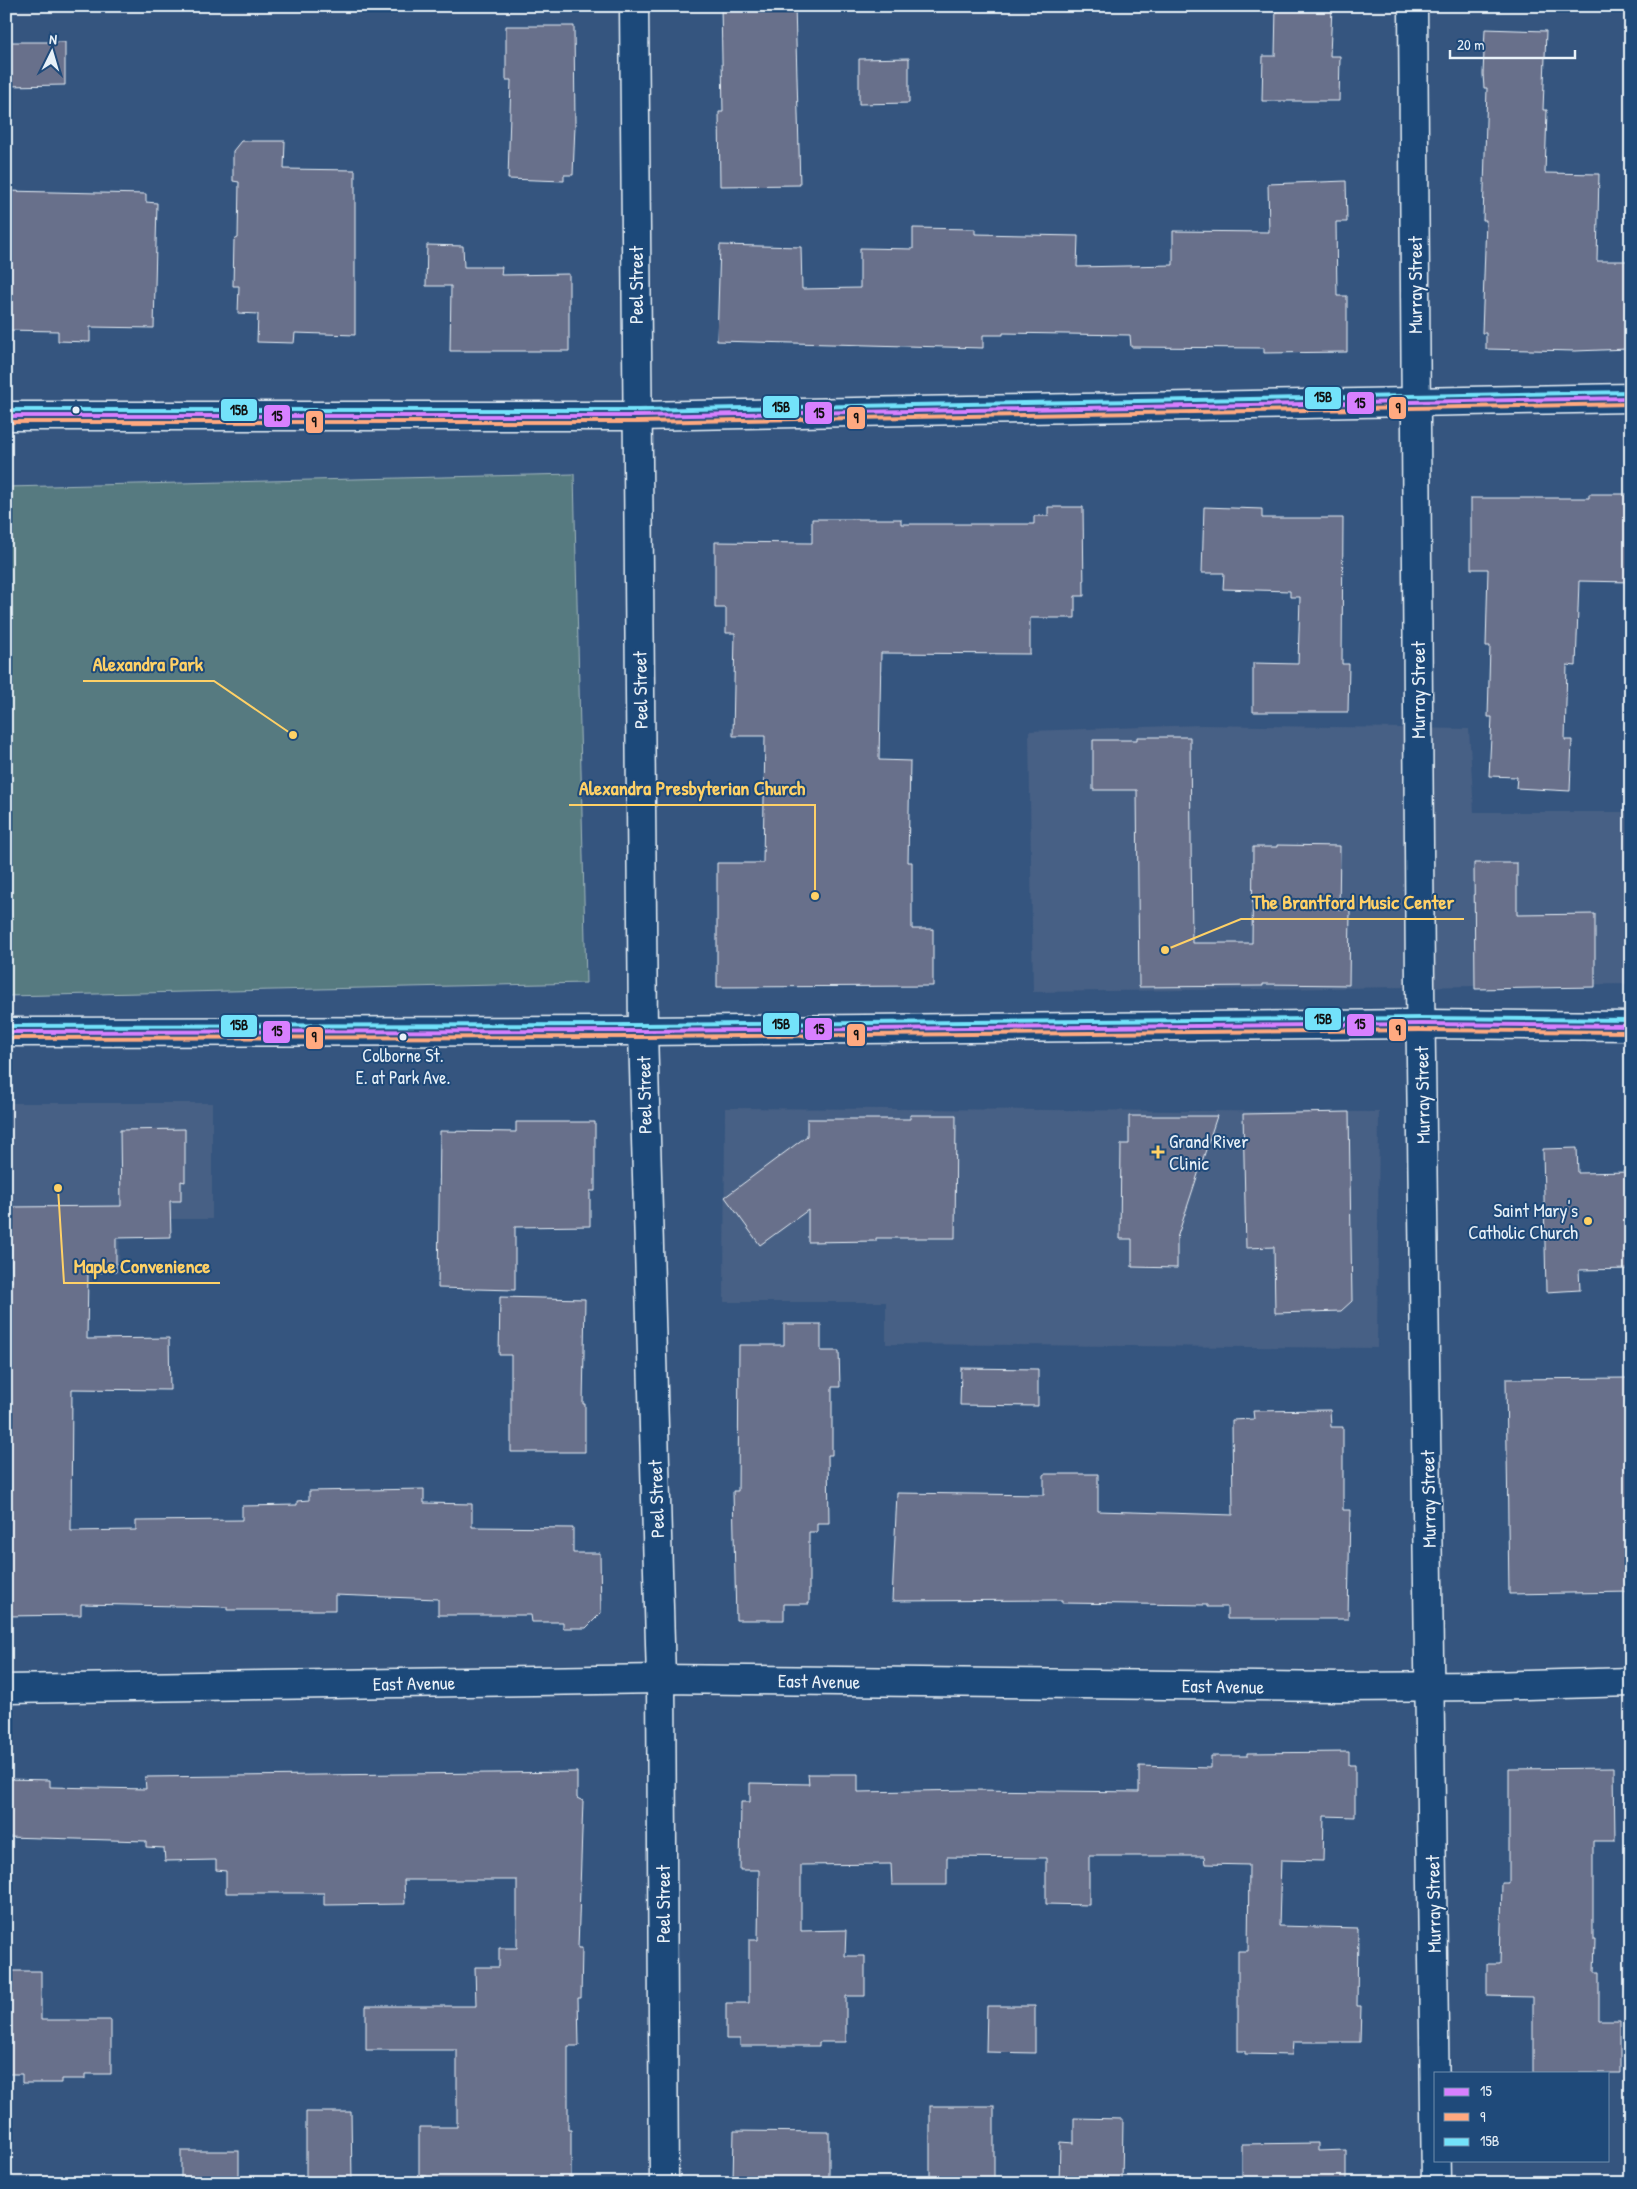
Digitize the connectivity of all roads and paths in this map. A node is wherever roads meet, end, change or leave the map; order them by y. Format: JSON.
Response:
{"nodes":[{"id":1,"x":634,"y":6,"type":"edge"},
{"id":2,"x":1413,"y":6,"type":"edge"},
{"id":3,"x":1631,"y":398,"type":"edge"},
{"id":4,"x":1416,"y":401,"type":"junction"},
{"id":5,"x":6,"y":416,"type":"edge"},
{"id":6,"x":638,"y":416,"type":"junction"},
{"id":7,"x":1421,"y":1024,"type":"junction"},
{"id":8,"x":1631,"y":1026,"type":"edge"},
{"id":9,"x":643,"y":1031,"type":"junction"},
{"id":10,"x":6,"y":1032,"type":"edge"},
{"id":11,"x":662,"y":1679,"type":"junction"},
{"id":12,"x":1631,"y":1682,"type":"edge"},
{"id":13,"x":1431,"y":1687,"type":"junction"},
{"id":14,"x":6,"y":1689,"type":"edge"},
{"id":15,"x":1435,"y":2072,"type":"edge"},
{"id":16,"x":1436,"y":2162,"type":"edge"},
{"id":17,"x":664,"y":2183,"type":"edge"},
{"id":18,"x":1436,"y":2183,"type":"edge"}],
"edges":[{"from":1,"to":6,"type":"street","name":"Peel Street"},
{"from":2,"to":4,"type":"street","name":"Murray Street"},
{"from":3,"to":4,"type":"street"},
{"from":4,"to":6,"type":"street"},
{"from":4,"to":7,"type":"street","name":"Murray Street"},
{"from":5,"to":6,"type":"street"},
{"from":6,"to":9,"type":"street","name":"Peel Street"},
{"from":7,"to":8,"type":"street"},
{"from":7,"to":9,"type":"street"},
{"from":7,"to":13,"type":"street","name":"Murray Street"},
{"from":9,"to":10,"type":"street"},
{"from":9,"to":11,"type":"street","name":"Peel Street"},
{"from":11,"to":13,"type":"street","name":"East Avenue"},
{"from":11,"to":14,"type":"street","name":"East Avenue"},
{"from":11,"to":17,"type":"street","name":"Peel Street"},
{"from":12,"to":13,"type":"street","name":"East Avenue"},
{"from":13,"to":15,"type":"street","name":"Murray Street"},
{"from":16,"to":18,"type":"street","name":"Murray Street"}]}
